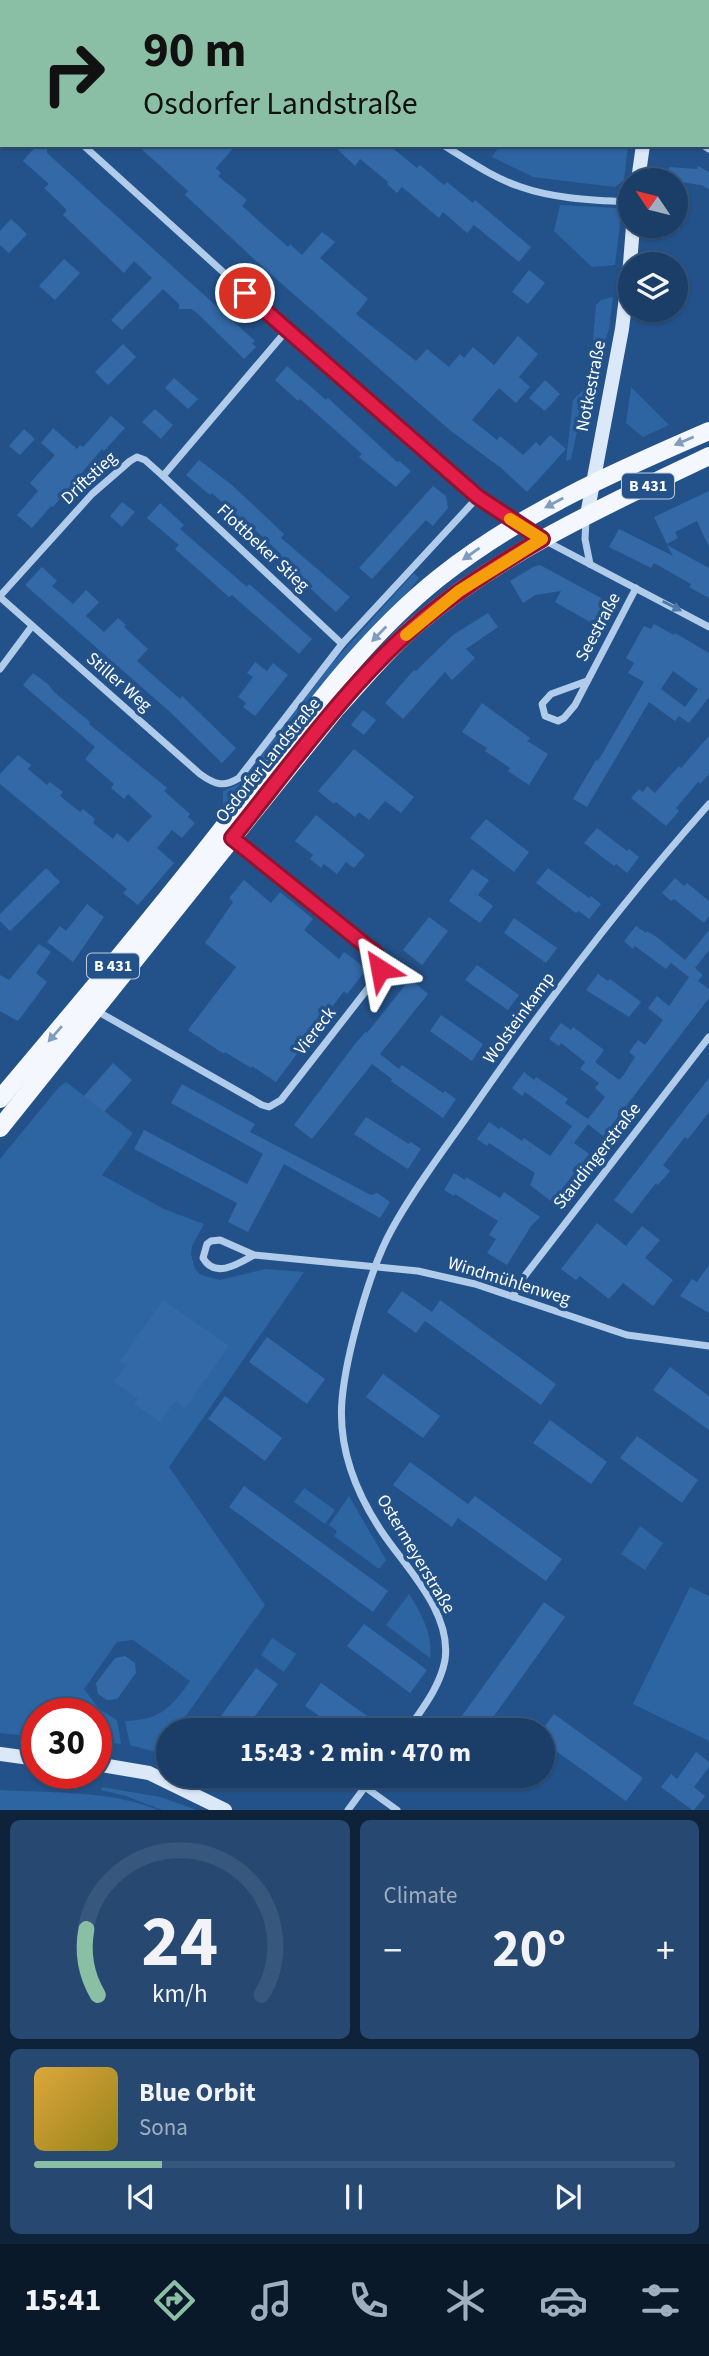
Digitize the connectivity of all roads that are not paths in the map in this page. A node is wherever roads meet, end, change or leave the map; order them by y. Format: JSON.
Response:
{"nodes":[{"id":1,"x":85,"y":147,"type":"edge"},
{"id":2,"x":446,"y":147,"type":"edge"},
{"id":3,"x":643,"y":147,"type":"edge"},
{"id":4,"x":640,"y":168,"type":"edge"},
{"id":5,"x":618,"y":201,"type":"edge"},
{"id":6,"x":622,"y":322,"type":"edge"},
{"id":7,"x":287,"y":330,"type":"junction"},
{"id":8,"x":709,"y":431,"type":"edge"},
{"id":9,"x":709,"y":456,"type":"edge"},
{"id":10,"x":163,"y":476,"type":"junction"},
{"id":11,"x":592,"y":483,"type":"junction"},
{"id":12,"x":478,"y":497,"type":"junction"},
{"id":13,"x":587,"y":515,"type":"junction"},
{"id":14,"x":517,"y":524,"type":"junction"},
{"id":15,"x":542,"y":539,"type":"junction"},
{"id":16,"x":590,"y":564,"type":"junction"},
{"id":17,"x":636,"y":588,"type":"junction"},
{"id":18,"x":0,"y":596,"type":"edge"},
{"id":19,"x":32,"y":626,"type":"junction"},
{"id":20,"x":709,"y":627,"type":"edge"},
{"id":21,"x":342,"y":644,"type":"junction"},
{"id":22,"x":0,"y":669,"type":"edge"},
{"id":23,"x":587,"y":681,"type":"junction"},
{"id":24,"x":220,"y":785,"type":"joint"},
{"id":25,"x":709,"y":804,"type":"edge"},
{"id":26,"x":227,"y":834,"type":"junction"},
{"id":27,"x":89,"y":1006,"type":"junction"},
{"id":28,"x":709,"y":1037,"type":"edge"},
{"id":29,"x":0,"y":1099,"type":"edge"},
{"id":30,"x":0,"y":1128,"type":"edge"},
{"id":31,"x":254,"y":1255,"type":"junction"},
{"id":32,"x":376,"y":1266,"type":"junction"},
{"id":33,"x":513,"y":1297,"type":"junction"},
{"id":34,"x":709,"y":1346,"type":"edge"},
{"id":35,"x":416,"y":1718,"type":"edge"},
{"id":36,"x":0,"y":1754,"type":"edge"},
{"id":37,"x":17,"y":1757,"type":"junction"},
{"id":38,"x":21,"y":1757,"type":"edge"},
{"id":39,"x":0,"y":1763,"type":"edge"},
{"id":40,"x":112,"y":1767,"type":"edge"},
{"id":41,"x":364,"y":1788,"type":"edge"},
{"id":42,"x":366,"y":1788,"type":"edge"},
{"id":43,"x":225,"y":1810,"type":"edge"},
{"id":44,"x":348,"y":1810,"type":"edge"},
{"id":45,"x":397,"y":1810,"type":"edge"}],
"edges":[{"from":1,"to":7,"type":"street","name":"Seestraße"},
{"from":2,"to":5,"type":"street"},
{"from":3,"to":4,"type":"street"},
{"from":6,"to":11,"type":"street","name":"Notkestraße"},
{"from":7,"to":10,"type":"street"},
{"from":7,"to":12,"type":"street","name":"Seestraße"},
{"from":8,"to":11,"type":"main road","name":"Osdorfer Landstraße","number":"B 431","one_way":true},
{"from":9,"to":13,"type":"main road","name":"Osdorfer Landstraße","number":"B 431"},
{"from":10,"to":18,"type":"street","name":"Driftstieg"},
{"from":10,"to":21,"type":"street","name":"Flottbeker Stieg"},
{"from":11,"to":13,"type":"street","name":"Notkestraße"},
{"from":11,"to":14,"type":"main road","name":"Osdorfer Landstraße","number":"B 431","one_way":true},
{"from":12,"to":14,"type":"street","name":"Seestraße"},
{"from":12,"to":21,"type":"street","name":"Osdorfer Landstraße"},
{"from":13,"to":15,"type":"main road","name":"Osdorfer Landstraße","number":"B 431"},
{"from":13,"to":16,"type":"street"},
{"from":14,"to":15,"type":"street","name":"Seestraße"},
{"from":14,"to":26,"type":"main road","name":"Osdorfer Landstraße","number":"B 431","one_way":true},
{"from":15,"to":16,"type":"street","name":"Seestraße"},
{"from":15,"to":26,"type":"main road","name":"Osdorfer Landstraße","number":"B 431"},
{"from":16,"to":17,"type":"street","name":"Seestraße"},
{"from":17,"to":20,"type":"street","name":"Seestraße","one_way":true},
{"from":17,"to":23,"type":"street","name":"Seestraße"},
{"from":18,"to":19,"type":"street","name":"Stiller Weg"},
{"from":19,"to":22,"type":"street"},
{"from":19,"to":24,"type":"street","name":"Stiller Weg"},
{"from":21,"to":24,"type":"street","name":"Osdorfer Landstraße"},
{"from":23,"to":23,"type":"street","name":"Seestraße"},
{"from":25,"to":32,"type":"street","name":"Wolsteinkamp"},
{"from":26,"to":27,"type":"main road","name":"Osdorfer Landstraße","number":"B 431"},
{"from":26,"to":27,"type":"street","name":"Viereck"},
{"from":27,"to":29,"type":"main road","name":"Osdorfer Landstraße","number":"B 431","one_way":true},
{"from":27,"to":30,"type":"main road","name":"Osdorfer Landstraße","number":"B 431"},
{"from":28,"to":33,"type":"street","name":"Staudingerstraße"},
{"from":31,"to":31,"type":"street","name":"Windmühlenweg"},
{"from":31,"to":32,"type":"street","name":"Windmühlenweg"},
{"from":32,"to":33,"type":"street","name":"Windmühlenweg"},
{"from":32,"to":35,"type":"street","name":"Ostermeyerstraße"},
{"from":33,"to":34,"type":"street","name":"Windmühlenweg"},
{"from":36,"to":37,"type":"street"},
{"from":37,"to":38,"type":"street"},
{"from":37,"to":39,"type":"street"},
{"from":40,"to":43,"type":"street"},
{"from":41,"to":44,"type":"street"},
{"from":42,"to":45,"type":"street"}]}
